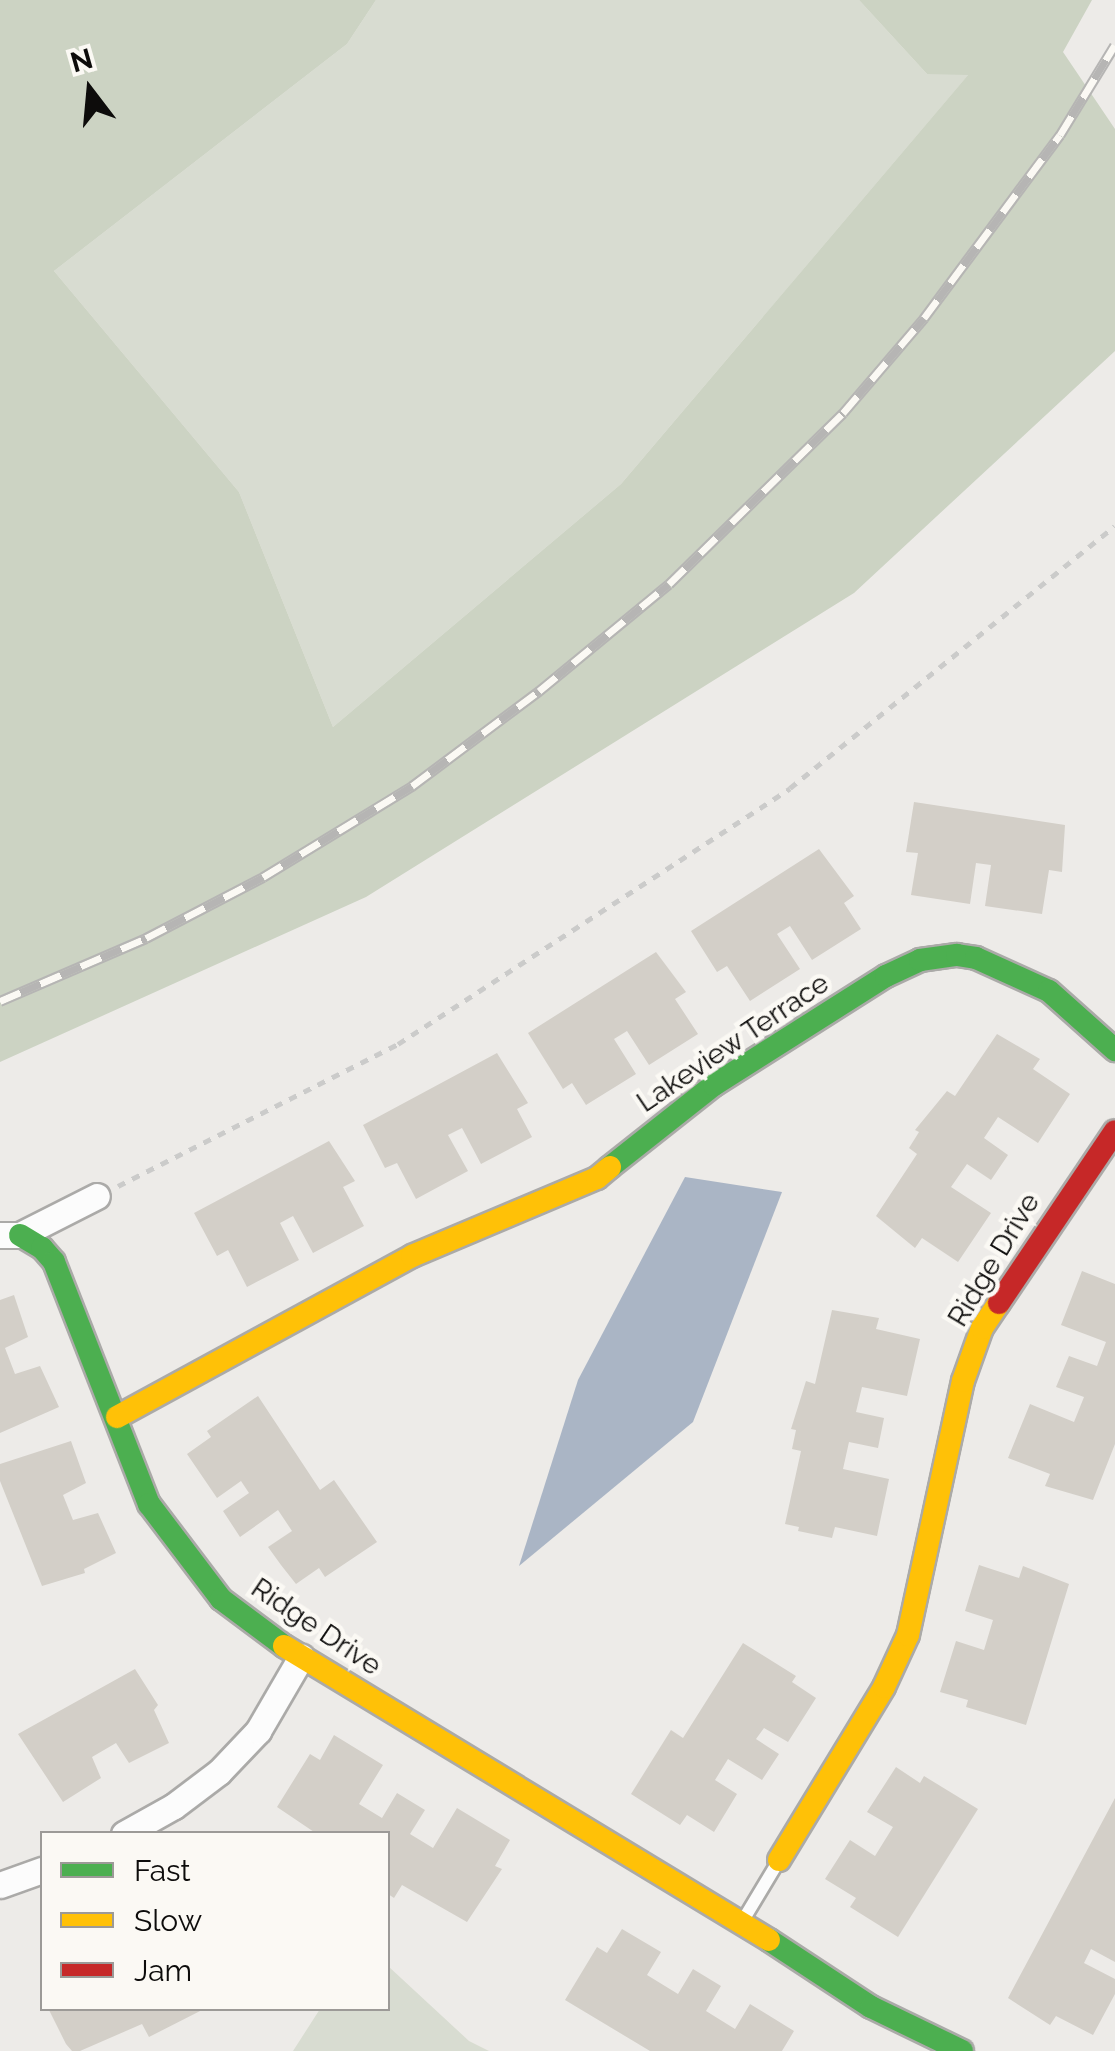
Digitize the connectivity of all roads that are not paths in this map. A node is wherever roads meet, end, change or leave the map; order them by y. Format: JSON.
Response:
{"nodes":[{"id":1,"x":1115,"y":1050,"type":"edge"},
{"id":2,"x":1115,"y":1131,"type":"edge"},
{"id":3,"x":97,"y":1196,"type":"road end"},
{"id":4,"x":10,"y":1235,"type":"edge"},
{"id":5,"x":116,"y":1417,"type":"junction"},
{"id":6,"x":302,"y":1657,"type":"junction"},
{"id":7,"x":129,"y":1831,"type":"edge"},
{"id":8,"x":779,"y":1860,"type":"joint"},
{"id":9,"x":40,"y":1871,"type":"edge"},
{"id":10,"x":0,"y":1885,"type":"edge"},
{"id":11,"x":741,"y":1923,"type":"junction"},
{"id":12,"x":962,"y":2051,"type":"edge"}],
"edges":[{"from":1,"to":5,"type":"street","name":"Lakeview Terrace"},
{"from":2,"to":8,"type":"street","name":"Ridge Drive"},
{"from":3,"to":4,"type":"street"},
{"from":4,"to":5,"type":"street","name":"Ridge Drive"},
{"from":5,"to":6,"type":"street","name":"Ridge Drive"},
{"from":6,"to":7,"type":"street"},
{"from":6,"to":11,"type":"street","name":"Ridge Drive"},
{"from":8,"to":11,"type":"lane","name":"Ridge Drive"},
{"from":9,"to":10,"type":"street"},
{"from":11,"to":12,"type":"street","name":"Ridge Drive"}]}
